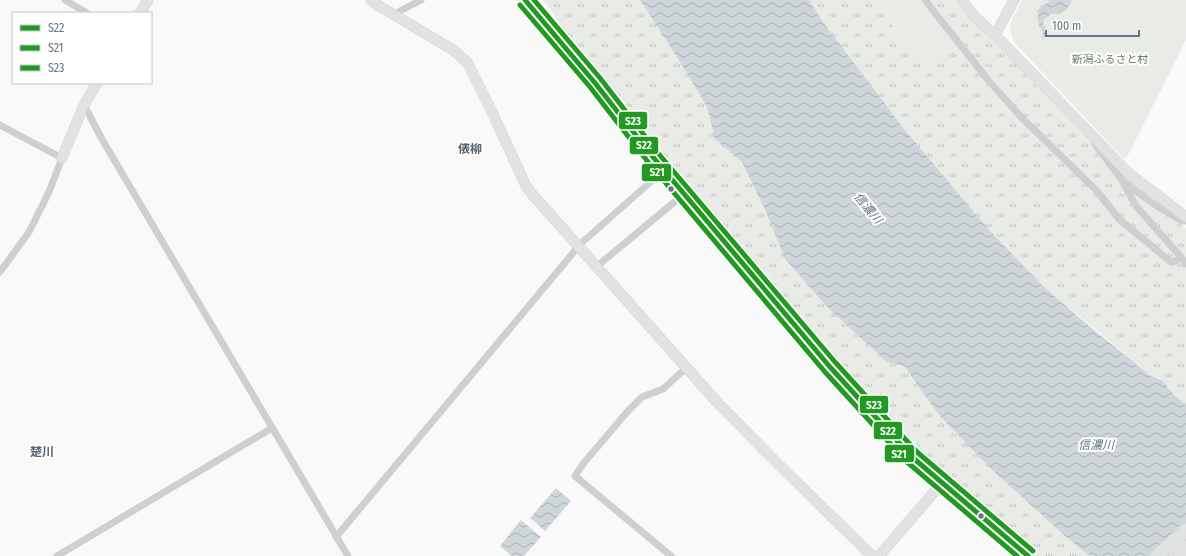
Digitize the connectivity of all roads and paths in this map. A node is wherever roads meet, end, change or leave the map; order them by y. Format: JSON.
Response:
{"nodes":[{"id":1,"x":65,"y":0,"type":"edge"},
{"id":2,"x":148,"y":0,"type":"edge"},
{"id":3,"x":372,"y":0,"type":"edge"},
{"id":4,"x":422,"y":0,"type":"edge"},
{"id":5,"x":525,"y":0,"type":"edge"},
{"id":6,"x":925,"y":0,"type":"edge"},
{"id":7,"x":962,"y":0,"type":"edge"},
{"id":8,"x":1014,"y":0,"type":"edge"},
{"id":9,"x":85,"y":12,"type":"edge"},
{"id":10,"x":141,"y":12,"type":"edge"},
{"id":11,"x":396,"y":16,"type":"junction"},
{"id":12,"x":995,"y":35,"type":"junction"},
{"id":13,"x":96,"y":84,"type":"edge"},
{"id":14,"x":84,"y":105,"type":"junction"},
{"id":15,"x":1081,"y":124,"type":"junction"},
{"id":16,"x":0,"y":125,"type":"edge"},
{"id":17,"x":62,"y":158,"type":"junction"},
{"id":18,"x":664,"y":169,"type":"junction"},
{"id":19,"x":1121,"y":179,"type":"junction"},
{"id":20,"x":684,"y":194,"type":"junction"},
{"id":21,"x":1186,"y":217,"type":"edge"},
{"id":22,"x":1186,"y":221,"type":"edge"},
{"id":23,"x":578,"y":246,"type":"junction"},
{"id":24,"x":1180,"y":256,"type":"junction"},
{"id":25,"x":1186,"y":264,"type":"edge"},
{"id":26,"x":596,"y":267,"type":"junction"},
{"id":27,"x":0,"y":272,"type":"edge"},
{"id":28,"x":686,"y":368,"type":"junction"},
{"id":29,"x":272,"y":428,"type":"junction"},
{"id":30,"x":942,"y":483,"type":"junction"},
{"id":31,"x":1186,"y":530,"type":"edge"},
{"id":32,"x":336,"y":537,"type":"junction"},
{"id":33,"x":1186,"y":547,"type":"edge"},
{"id":34,"x":57,"y":556,"type":"edge"},
{"id":35,"x":348,"y":556,"type":"edge"},
{"id":36,"x":672,"y":556,"type":"edge"},
{"id":37,"x":872,"y":556,"type":"edge"},
{"id":38,"x":879,"y":556,"type":"edge"},
{"id":39,"x":1028,"y":556,"type":"edge"},
{"id":40,"x":1158,"y":556,"type":"edge"},
{"id":41,"x":1176,"y":556,"type":"edge"}],
"edges":[{"from":1,"to":9,"type":"street"},
{"from":2,"to":10,"type":"street"},
{"from":3,"to":11,"type":"street"},
{"from":4,"to":11,"type":"street"},
{"from":5,"to":18,"type":"main road"},
{"from":6,"to":24,"type":"street"},
{"from":7,"to":12,"type":"street"},
{"from":8,"to":12,"type":"street"},
{"from":11,"to":23,"type":"street"},
{"from":12,"to":15,"type":"street"},
{"from":13,"to":14,"type":"street"},
{"from":14,"to":17,"type":"street"},
{"from":14,"to":29,"type":"street"},
{"from":15,"to":19,"type":"street"},
{"from":15,"to":21,"type":"street"},
{"from":16,"to":17,"type":"street"},
{"from":17,"to":27,"type":"street"},
{"from":18,"to":20,"type":"main road"},
{"from":18,"to":23,"type":"street"},
{"from":19,"to":22,"type":"street"},
{"from":19,"to":24,"type":"street"},
{"from":20,"to":26,"type":"street"},
{"from":20,"to":30,"type":"main road"},
{"from":23,"to":26,"type":"street"},
{"from":23,"to":32,"type":"street"},
{"from":24,"to":25,"type":"street"},
{"from":26,"to":28,"type":"street"},
{"from":28,"to":36,"type":"street"},
{"from":28,"to":37,"type":"street"},
{"from":29,"to":32,"type":"street"},
{"from":29,"to":34,"type":"street"},
{"from":30,"to":38,"type":"street"},
{"from":30,"to":39,"type":"main road"},
{"from":31,"to":40,"type":"highway"},
{"from":32,"to":35,"type":"street"},
{"from":33,"to":41,"type":"highway"}]}
